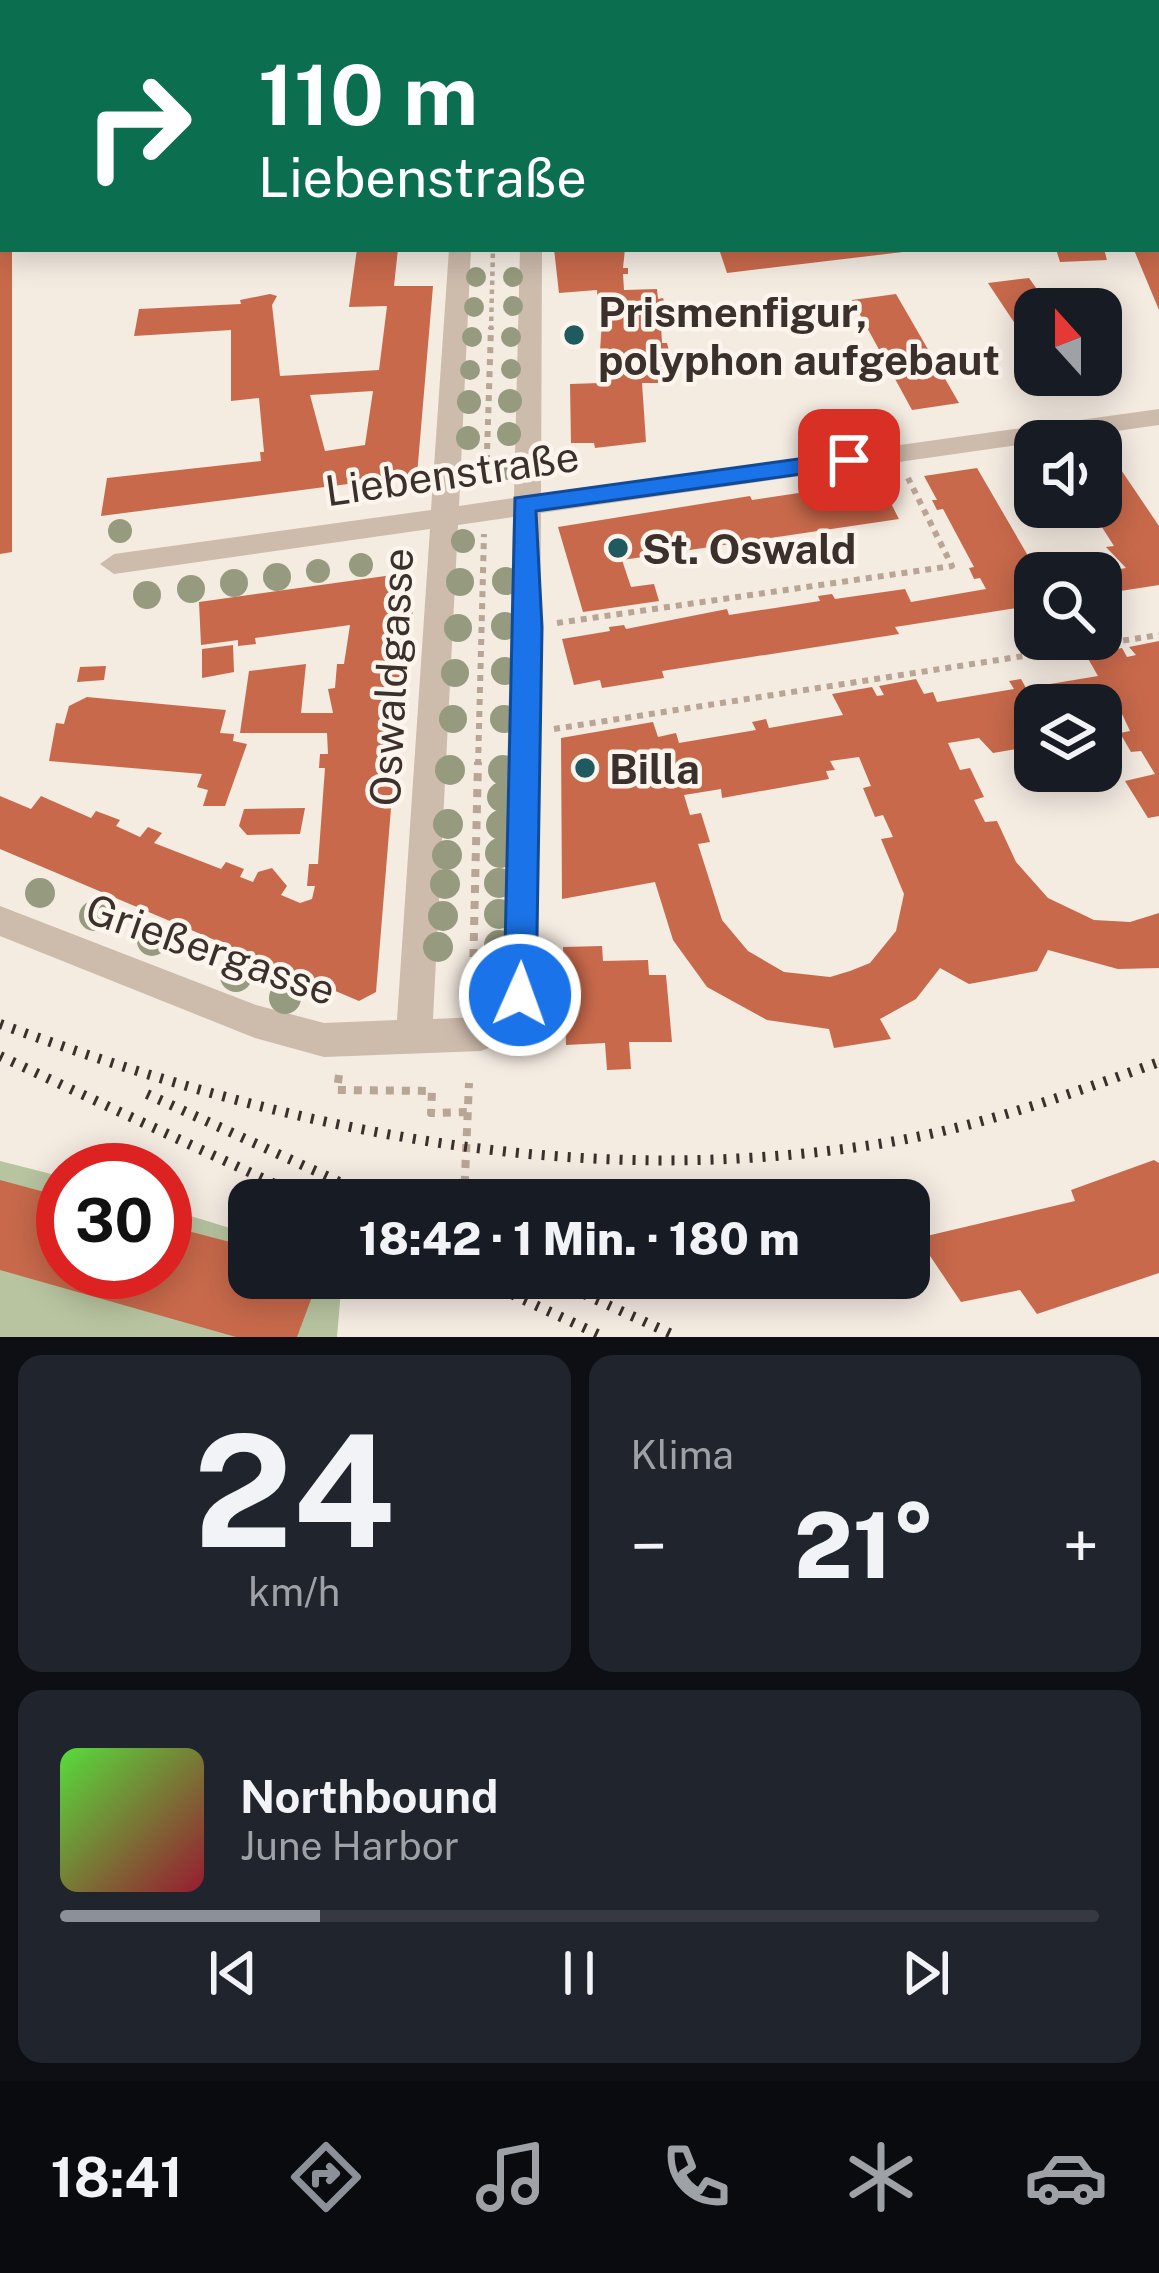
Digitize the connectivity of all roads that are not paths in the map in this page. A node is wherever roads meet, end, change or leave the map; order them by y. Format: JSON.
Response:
{"nodes":[{"id":1,"x":460,"y":252,"type":"edge"},
{"id":2,"x":531,"y":252,"type":"edge"},
{"id":3,"x":1159,"y":417,"type":"edge"},
{"id":4,"x":524,"y":504,"type":"junction"},
{"id":5,"x":441,"y":518,"type":"junction"},
{"id":6,"x":114,"y":564,"type":"dead end"},
{"id":7,"x":0,"y":921,"type":"edge"},
{"id":8,"x":414,"y":1038,"type":"junction"}],
"edges":[{"from":1,"to":5,"type":"street","name":"Oswaldgasse"},
{"from":2,"to":4,"type":"street"},
{"from":3,"to":4,"type":"street","name":"Liebenstraße"},
{"from":4,"to":5,"type":"street","name":"Liebenstraße"},
{"from":4,"to":8,"type":"street","name":"Grießergasse"},
{"from":5,"to":6,"type":"street","name":"Liebenstraße"},
{"from":5,"to":8,"type":"street","name":"Oswaldgasse"},
{"from":7,"to":8,"type":"street","name":"Grießergasse"}]}
